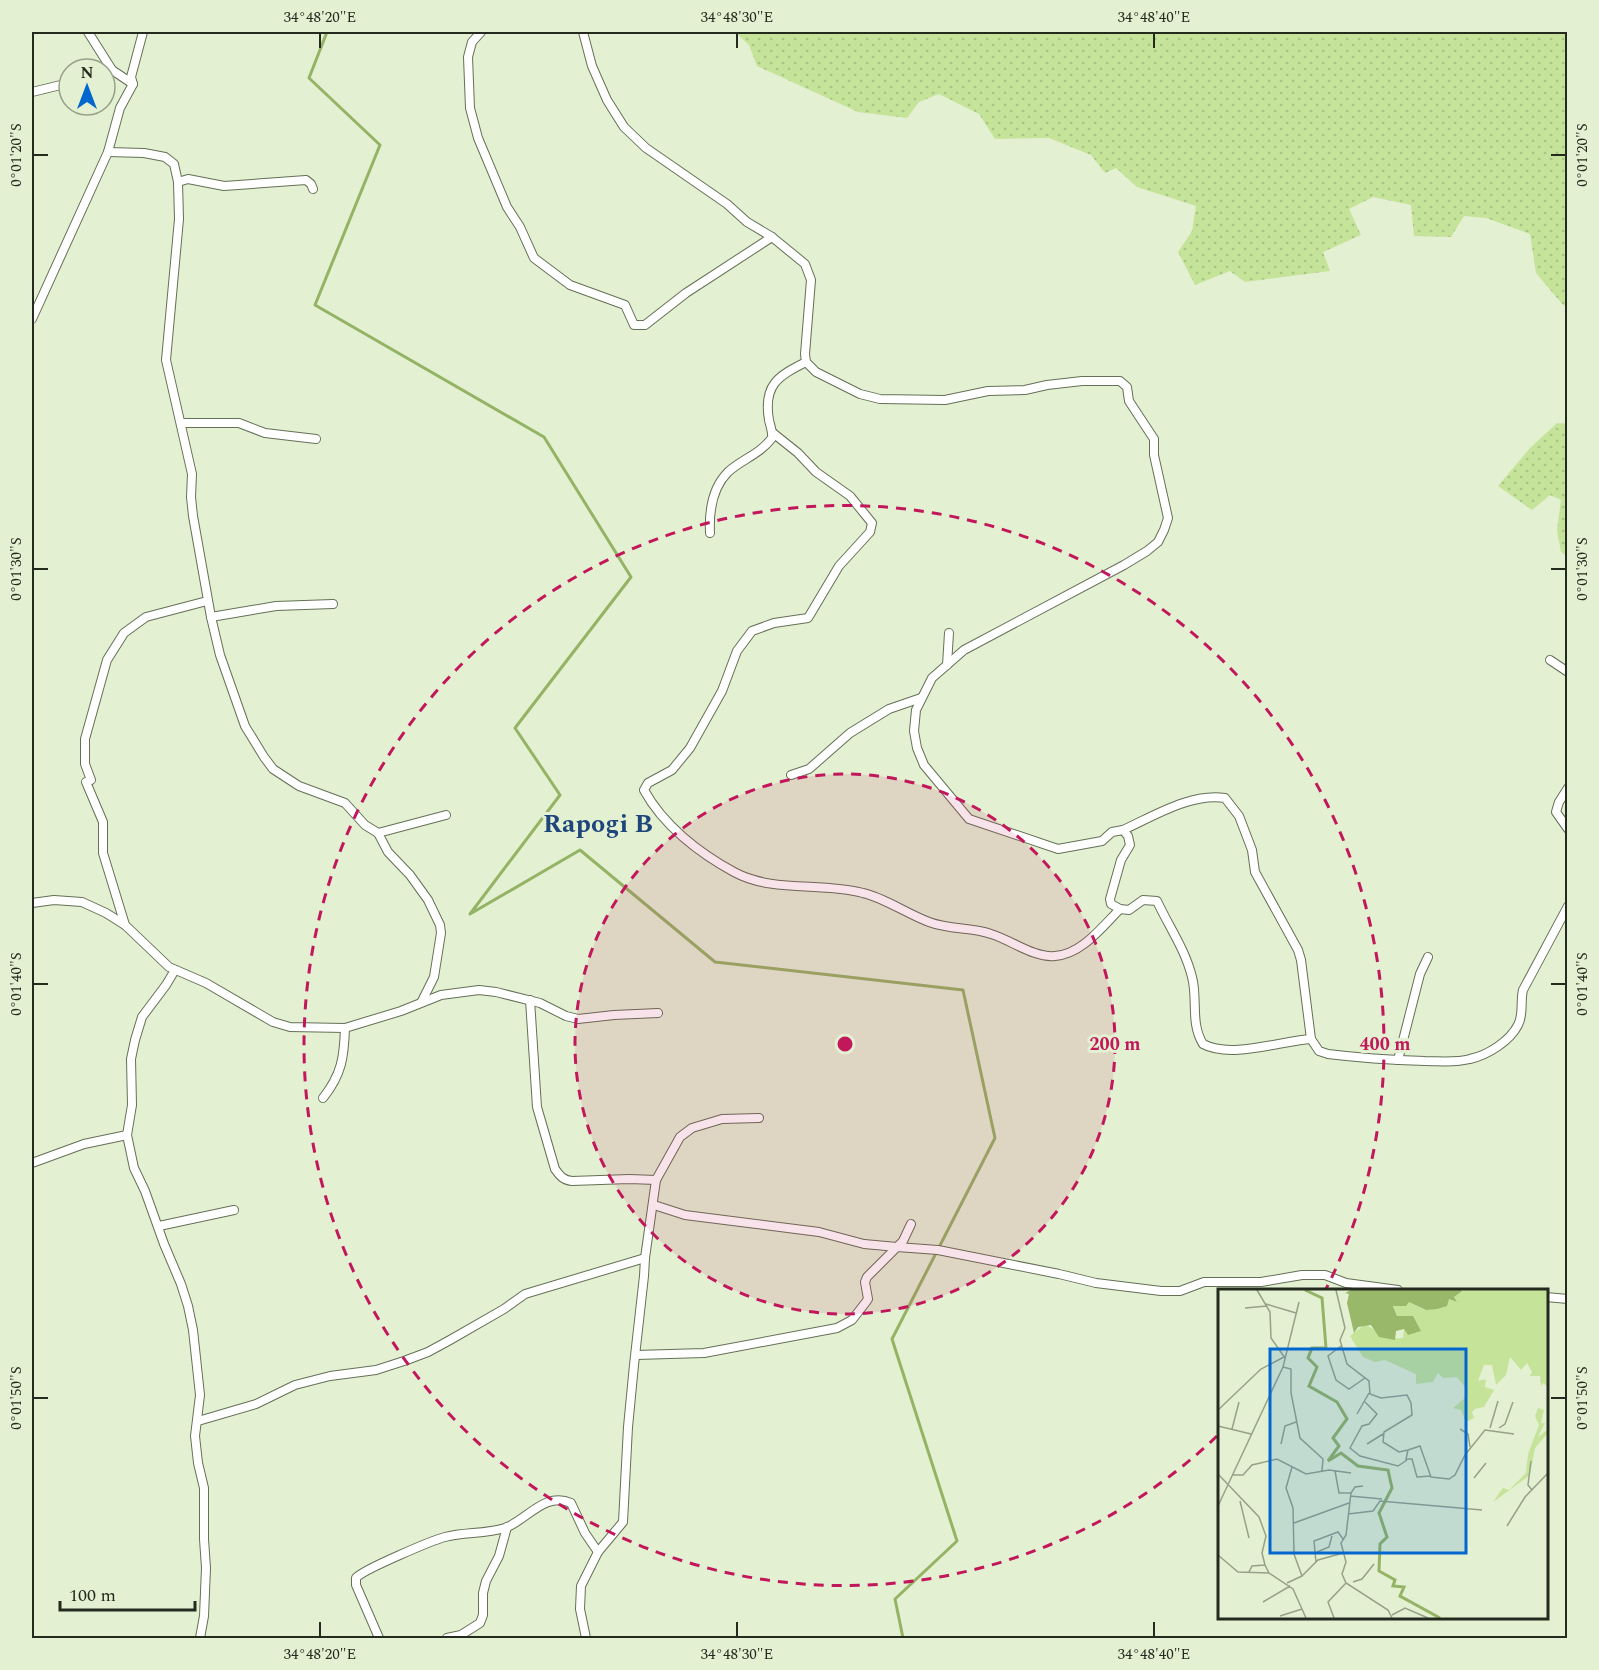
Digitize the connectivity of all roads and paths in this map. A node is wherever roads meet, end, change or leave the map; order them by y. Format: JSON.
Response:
{"nodes":[{"id":1,"x":88,"y":32,"type":"edge"},
{"id":2,"x":143,"y":32,"type":"edge"},
{"id":3,"x":481,"y":32,"type":"edge"},
{"id":4,"x":583,"y":32,"type":"edge"},
{"id":5,"x":101,"y":57,"type":"edge"},
{"id":6,"x":117,"y":75,"type":"edge"},
{"id":7,"x":133,"y":84,"type":"junction"},
{"id":8,"x":57,"y":86,"type":"edge"},
{"id":9,"x":32,"y":92,"type":"edge"},
{"id":10,"x":108,"y":152,"type":"junction"},
{"id":11,"x":178,"y":182,"type":"junction"},
{"id":12,"x":313,"y":189,"type":"dead end"},
{"id":13,"x":772,"y":237,"type":"junction"},
{"id":14,"x":32,"y":319,"type":"edge"},
{"id":15,"x":806,"y":362,"type":"junction"},
{"id":16,"x":181,"y":423,"type":"junction"},
{"id":17,"x":773,"y":433,"type":"junction"},
{"id":18,"x":316,"y":439,"type":"dead end"},
{"id":19,"x":710,"y":533,"type":"dead end"},
{"id":20,"x":207,"y":601,"type":"junction"},
{"id":21,"x":333,"y":604,"type":"dead end"},
{"id":22,"x":211,"y":617,"type":"junction"},
{"id":23,"x":949,"y":633,"type":"dead end"},
{"id":24,"x":1550,"y":660,"type":"dead end"},
{"id":25,"x":947,"y":665,"type":"junction"},
{"id":26,"x":1568,"y":672,"type":"edge"},
{"id":27,"x":921,"y":698,"type":"junction"},
{"id":28,"x":791,"y":775,"type":"dead end"},
{"id":29,"x":1568,"y":788,"type":"edge"},
{"id":30,"x":446,"y":815,"type":"dead end"},
{"id":31,"x":1568,"y":829,"type":"edge"},
{"id":32,"x":1124,"y":830,"type":"junction"},
{"id":33,"x":378,"y":833,"type":"junction"},
{"id":34,"x":32,"y":903,"type":"edge"},
{"id":35,"x":1568,"y":906,"type":"edge"},
{"id":36,"x":1120,"y":909,"type":"junction"},
{"id":37,"x":125,"y":925,"type":"junction"},
{"id":38,"x":1428,"y":957,"type":"dead end"},
{"id":39,"x":175,"y":969,"type":"junction"},
{"id":40,"x":530,"y":1000,"type":"junction"},
{"id":41,"x":422,"y":1001,"type":"junction"},
{"id":42,"x":658,"y":1013,"type":"dead end"},
{"id":43,"x":345,"y":1028,"type":"junction"},
{"id":44,"x":1311,"y":1039,"type":"junction"},
{"id":45,"x":1398,"y":1060,"type":"junction"},
{"id":46,"x":323,"y":1098,"type":"dead end"},
{"id":47,"x":759,"y":1118,"type":"dead end"},
{"id":48,"x":127,"y":1135,"type":"junction"},
{"id":49,"x":32,"y":1163,"type":"edge"},
{"id":50,"x":656,"y":1180,"type":"junction"},
{"id":51,"x":654,"y":1205,"type":"junction"},
{"id":52,"x":234,"y":1210,"type":"dead end"},
{"id":53,"x":911,"y":1224,"type":"dead end"},
{"id":54,"x":159,"y":1226,"type":"junction"},
{"id":55,"x":897,"y":1247,"type":"junction"},
{"id":56,"x":645,"y":1258,"type":"junction"},
{"id":57,"x":1391,"y":1289,"type":"edge"},
{"id":58,"x":1548,"y":1297,"type":"edge"},
{"id":59,"x":1568,"y":1299,"type":"edge"},
{"id":60,"x":636,"y":1354,"type":"junction"},
{"id":61,"x":198,"y":1421,"type":"junction"},
{"id":62,"x":507,"y":1527,"type":"junction"},
{"id":63,"x":598,"y":1552,"type":"junction"},
{"id":64,"x":200,"y":1638,"type":"edge"},
{"id":65,"x":379,"y":1638,"type":"edge"},
{"id":66,"x":447,"y":1638,"type":"edge"},
{"id":67,"x":586,"y":1638,"type":"edge"}],
"edges":[{"from":1,"to":5,"type":"street"},
{"from":2,"to":7,"type":"street"},
{"from":3,"to":13,"type":"street"},
{"from":4,"to":13,"type":"street"},
{"from":6,"to":7,"type":"street"},
{"from":7,"to":10,"type":"street"},
{"from":8,"to":9,"type":"street"},
{"from":10,"to":11,"type":"street"},
{"from":10,"to":14,"type":"street"},
{"from":11,"to":12,"type":"street"},
{"from":11,"to":16,"type":"street"},
{"from":13,"to":15,"type":"street"},
{"from":15,"to":17,"type":"street"},
{"from":15,"to":25,"type":"street"},
{"from":16,"to":18,"type":"street"},
{"from":16,"to":20,"type":"street"},
{"from":17,"to":19,"type":"street"},
{"from":17,"to":36,"type":"street"},
{"from":20,"to":22,"type":"street"},
{"from":20,"to":37,"type":"street"},
{"from":21,"to":22,"type":"street"},
{"from":22,"to":33,"type":"street"},
{"from":23,"to":25,"type":"street"},
{"from":24,"to":26,"type":"street"},
{"from":25,"to":27,"type":"street"},
{"from":27,"to":28,"type":"street"},
{"from":27,"to":32,"type":"street"},
{"from":29,"to":31,"type":"street"},
{"from":30,"to":33,"type":"street"},
{"from":32,"to":36,"type":"street"},
{"from":32,"to":44,"type":"street"},
{"from":33,"to":41,"type":"street"},
{"from":34,"to":37,"type":"street"},
{"from":35,"to":45,"type":"street"},
{"from":36,"to":44,"type":"street"},
{"from":37,"to":39,"type":"street"},
{"from":38,"to":45,"type":"street"},
{"from":39,"to":43,"type":"street"},
{"from":39,"to":48,"type":"street"},
{"from":40,"to":41,"type":"street"},
{"from":40,"to":42,"type":"street"},
{"from":40,"to":50,"type":"street"},
{"from":41,"to":43,"type":"street"},
{"from":43,"to":46,"type":"street"},
{"from":44,"to":45,"type":"street"},
{"from":47,"to":50,"type":"street"},
{"from":48,"to":49,"type":"street"},
{"from":48,"to":54,"type":"street"},
{"from":50,"to":51,"type":"street"},
{"from":51,"to":55,"type":"street"},
{"from":51,"to":56,"type":"street"},
{"from":52,"to":54,"type":"street"},
{"from":53,"to":55,"type":"street"},
{"from":54,"to":61,"type":"street"},
{"from":55,"to":57,"type":"street"},
{"from":55,"to":60,"type":"street"},
{"from":56,"to":60,"type":"street"},
{"from":56,"to":61,"type":"street"},
{"from":58,"to":59,"type":"street"},
{"from":60,"to":63,"type":"street"},
{"from":61,"to":64,"type":"street"},
{"from":62,"to":63,"type":"street"},
{"from":62,"to":65,"type":"street"},
{"from":62,"to":66,"type":"street"},
{"from":63,"to":67,"type":"street"}]}
